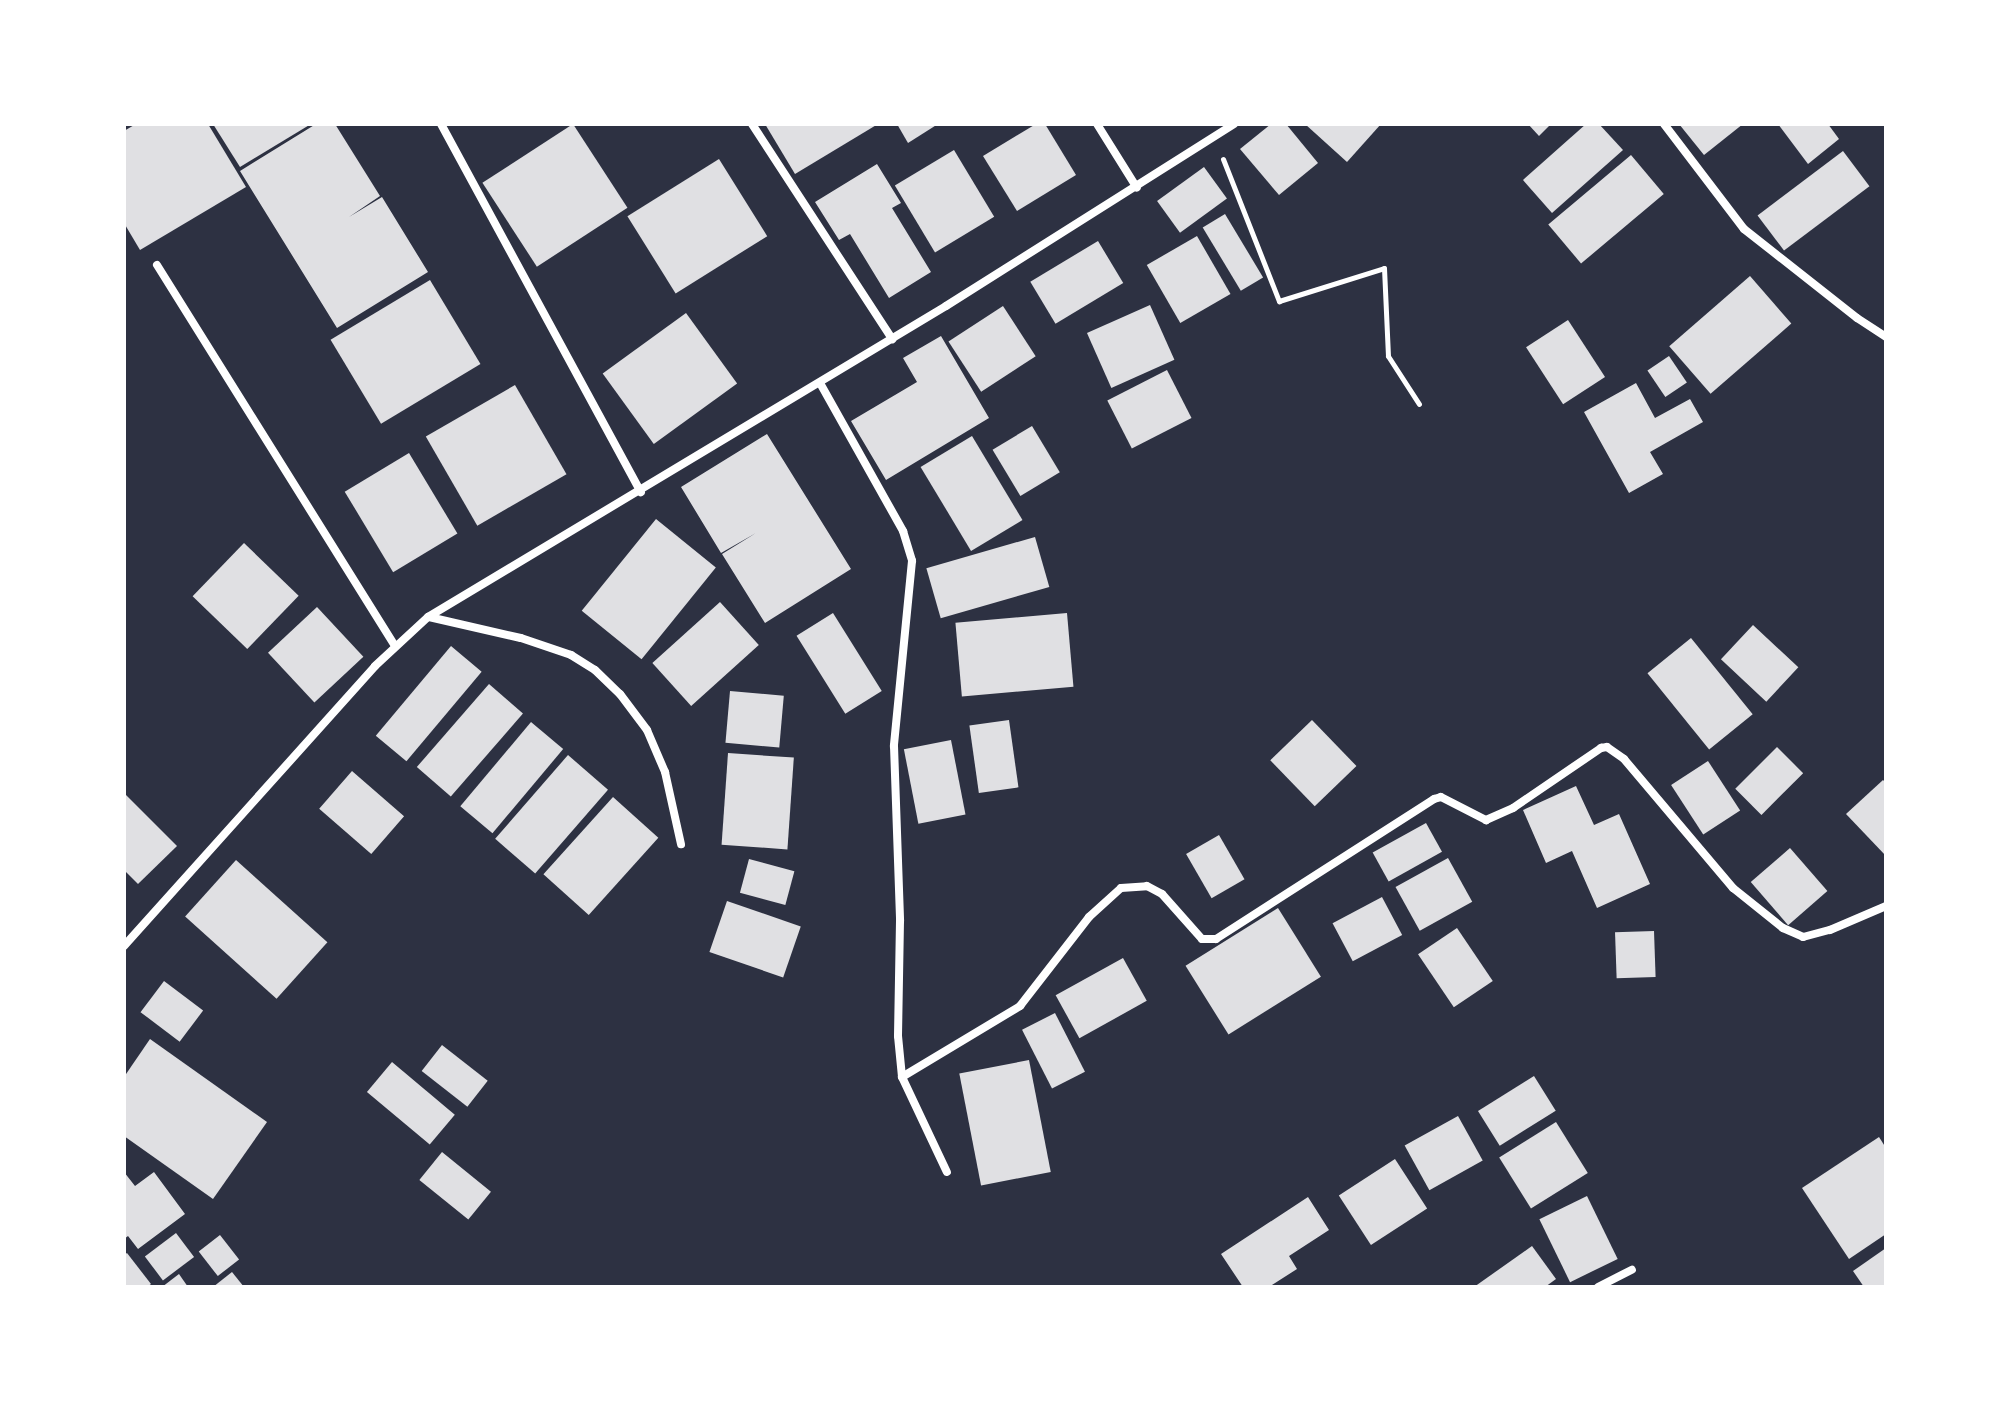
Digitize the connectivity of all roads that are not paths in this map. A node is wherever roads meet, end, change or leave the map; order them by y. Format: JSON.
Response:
{"nodes":[{"id":1,"x":441,"y":124,"type":"edge"},
{"id":2,"x":752,"y":124,"type":"edge"},
{"id":3,"x":1097,"y":124,"type":"edge"},
{"id":4,"x":1234,"y":124,"type":"edge"},
{"id":5,"x":1664,"y":124,"type":"edge"},
{"id":6,"x":1137,"y":188,"type":"junction"},
{"id":7,"x":157,"y":265,"type":"dead end"},
{"id":8,"x":1886,"y":337,"type":"edge"},
{"id":9,"x":892,"y":339,"type":"junction"},
{"id":10,"x":820,"y":383,"type":"junction"},
{"id":11,"x":641,"y":492,"type":"junction"},
{"id":12,"x":428,"y":617,"type":"junction"},
{"id":13,"x":395,"y":646,"type":"junction"},
{"id":14,"x":681,"y":844,"type":"dead end"},
{"id":15,"x":1886,"y":906,"type":"edge"},
{"id":16,"x":124,"y":946,"type":"edge"},
{"id":17,"x":902,"y":1077,"type":"junction"},
{"id":18,"x":947,"y":1172,"type":"dead end"},
{"id":19,"x":1632,"y":1270,"type":"dead end"},
{"id":20,"x":1598,"y":1287,"type":"edge"}],
"edges":[{"from":1,"to":11,"type":"street"},
{"from":2,"to":9,"type":"street"},
{"from":3,"to":6,"type":"street"},
{"from":4,"to":6,"type":"street"},
{"from":5,"to":8,"type":"street"},
{"from":6,"to":9,"type":"street"},
{"from":7,"to":13,"type":"street"},
{"from":9,"to":10,"type":"street"},
{"from":10,"to":11,"type":"street"},
{"from":10,"to":17,"type":"street"},
{"from":11,"to":12,"type":"street"},
{"from":12,"to":13,"type":"street"},
{"from":12,"to":14,"type":"street"},
{"from":13,"to":16,"type":"street"},
{"from":15,"to":17,"type":"street"},
{"from":17,"to":18,"type":"street"},
{"from":19,"to":20,"type":"street"}]}
